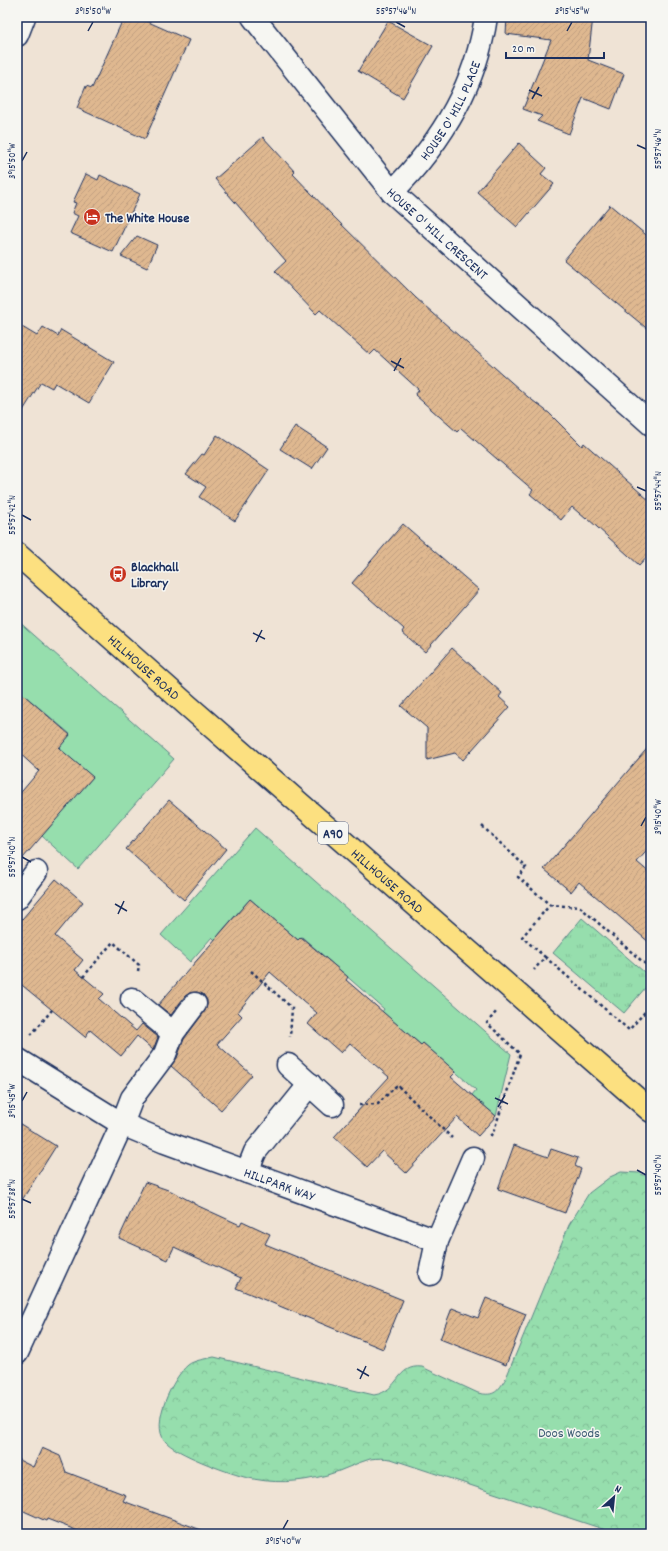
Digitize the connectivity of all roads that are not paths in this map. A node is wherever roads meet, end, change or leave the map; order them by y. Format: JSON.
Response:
{"nodes":[{"id":1,"x":24,"y":17,"type":"edge"},
{"id":2,"x":253,"y":17,"type":"edge"},
{"id":3,"x":486,"y":17,"type":"edge"},
{"id":4,"x":17,"y":35,"type":"edge"},
{"id":5,"x":392,"y":192,"type":"junction"},
{"id":6,"x":651,"y":424,"type":"edge"},
{"id":7,"x":17,"y":554,"type":"edge"},
{"id":8,"x":36,"y":872,"type":"dead end"},
{"id":9,"x":17,"y":898,"type":"edge"},
{"id":10,"x":132,"y":999,"type":"road end"},
{"id":11,"x":195,"y":1004,"type":"dead end"},
{"id":12,"x":173,"y":1033,"type":"junction"},
{"id":13,"x":22,"y":1050,"type":"edge"},
{"id":14,"x":288,"y":1065,"type":"road end"},
{"id":15,"x":310,"y":1084,"type":"junction"},
{"id":16,"x":332,"y":1105,"type":"road end"},
{"id":17,"x":651,"y":1111,"type":"edge"},
{"id":18,"x":122,"y":1124,"type":"junction"},
{"id":19,"x":473,"y":1158,"type":"road end"},
{"id":20,"x":247,"y":1172,"type":"junction"},
{"id":21,"x":437,"y":1241,"type":"junction"},
{"id":22,"x":430,"y":1274,"type":"dead end"},
{"id":23,"x":17,"y":1353,"type":"edge"}],
"edges":[{"from":1,"to":4,"type":"street"},
{"from":2,"to":5,"type":"street","name":"HOUSE O' HILL CRESCENT"},
{"from":3,"to":5,"type":"street","name":"HOUSE O' HILL PLACE"},
{"from":5,"to":6,"type":"street","name":"HOUSE O' HILL CRESCENT"},
{"from":7,"to":17,"type":"main road","name":"HILLHOUSE ROAD","number":"A90"},
{"from":8,"to":9,"type":"street"},
{"from":10,"to":12,"type":"street"},
{"from":11,"to":12,"type":"street"},
{"from":12,"to":18,"type":"street"},
{"from":13,"to":18,"type":"street","name":"HILLPARK WAY"},
{"from":14,"to":15,"type":"street"},
{"from":15,"to":16,"type":"street"},
{"from":15,"to":20,"type":"street"},
{"from":18,"to":20,"type":"street","name":"HILLPARK WAY"},
{"from":18,"to":23,"type":"street"},
{"from":19,"to":21,"type":"street"},
{"from":20,"to":21,"type":"street","name":"HILLPARK WAY"},
{"from":21,"to":22,"type":"street"}]}
